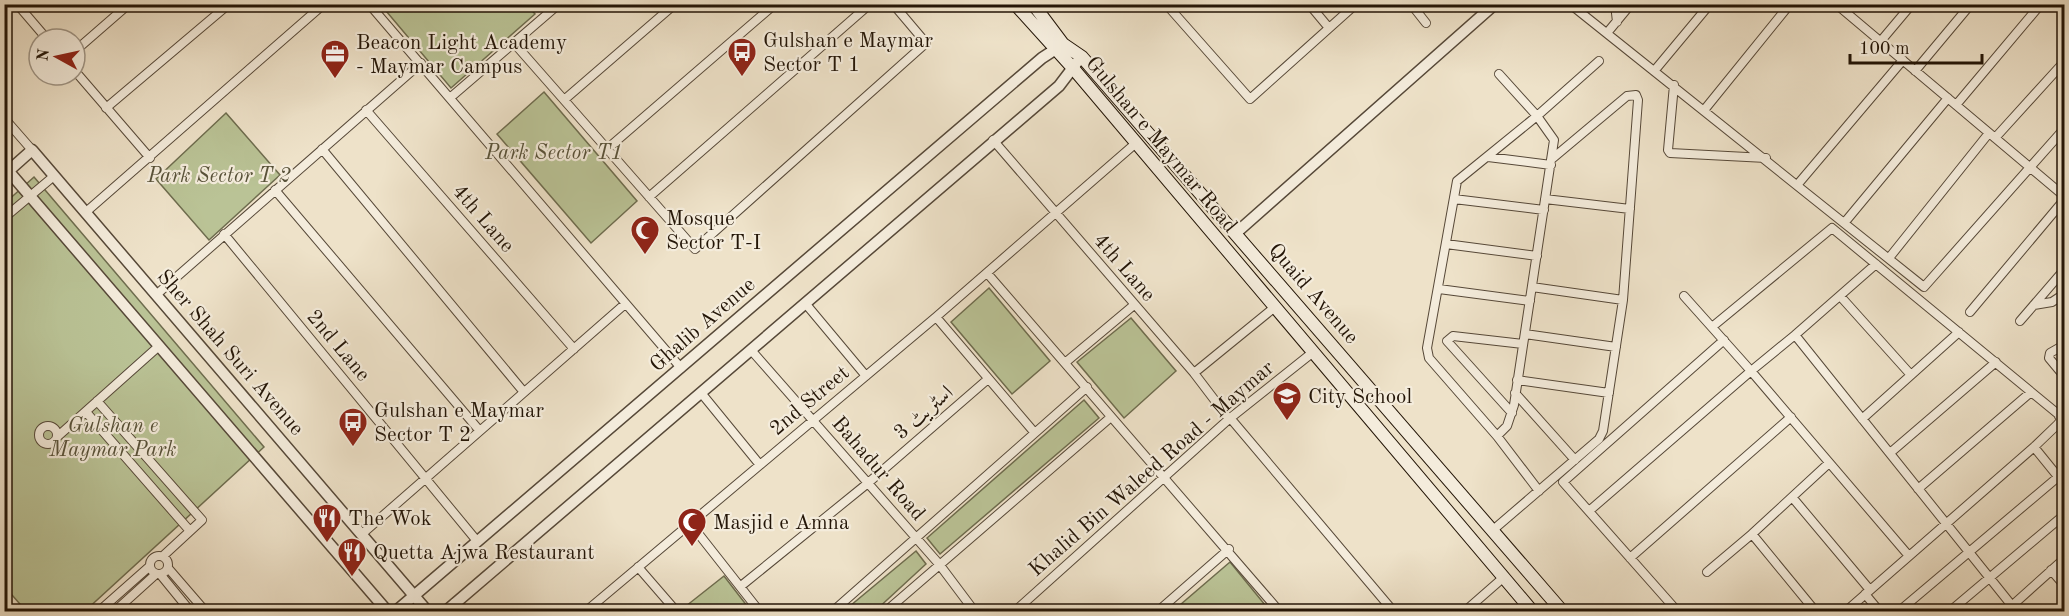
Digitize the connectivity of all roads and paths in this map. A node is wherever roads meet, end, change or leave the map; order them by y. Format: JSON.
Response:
{"nodes":[{"id":1,"x":129,"y":4,"type":"edge"},
{"id":2,"x":230,"y":4,"type":"edge"},
{"id":3,"x":324,"y":4,"type":"edge"},
{"id":4,"x":369,"y":4,"type":"edge"},
{"id":5,"x":675,"y":4,"type":"edge"},
{"id":6,"x":775,"y":4,"type":"edge"},
{"id":7,"x":870,"y":4,"type":"edge"},
{"id":8,"x":893,"y":4,"type":"edge"},
{"id":9,"x":1016,"y":4,"type":"edge"},
{"id":10,"x":1033,"y":4,"type":"edge"},
{"id":11,"x":1166,"y":4,"type":"edge"},
{"id":12,"x":1309,"y":4,"type":"edge"},
{"id":13,"x":1356,"y":4,"type":"edge"},
{"id":14,"x":1411,"y":4,"type":"edge"},
{"id":15,"x":1495,"y":4,"type":"edge"},
{"id":16,"x":1570,"y":4,"type":"edge"},
{"id":17,"x":1615,"y":4,"type":"edge"},
{"id":18,"x":1631,"y":4,"type":"edge"},
{"id":19,"x":1710,"y":4,"type":"edge"},
{"id":20,"x":1790,"y":4,"type":"edge"},
{"id":21,"x":1836,"y":4,"type":"edge"},
{"id":22,"x":1912,"y":4,"type":"edge"},
{"id":23,"x":1971,"y":4,"type":"edge"},
{"id":24,"x":2041,"y":4,"type":"edge"},
{"id":25,"x":556,"y":5,"type":"edge"},
{"id":26,"x":22,"y":6,"type":"edge"},
{"id":27,"x":1847,"y":8,"type":"edge"},
{"id":28,"x":1617,"y":22,"type":"junction"},
{"id":29,"x":1426,"y":23,"type":"dead end"},
{"id":30,"x":38,"y":27,"type":"edge"},
{"id":31,"x":1329,"y":28,"type":"junction"},
{"id":32,"x":1607,"y":33,"type":"junction"},
{"id":33,"x":87,"y":41,"type":"edge"},
{"id":34,"x":1880,"y":42,"type":"junction"},
{"id":35,"x":514,"y":43,"type":"junction"},
{"id":36,"x":1059,"y":48,"type":"junction"},
{"id":37,"x":1083,"y":57,"type":"junction"},
{"id":38,"x":1903,"y":60,"type":"junction"},
{"id":39,"x":1599,"y":61,"type":"dead end"},
{"id":40,"x":2064,"y":62,"type":"edge"},
{"id":41,"x":421,"y":63,"type":"junction"},
{"id":42,"x":1072,"y":67,"type":"junction"},
{"id":43,"x":1655,"y":70,"type":"junction"},
{"id":44,"x":1915,"y":71,"type":"junction"},
{"id":45,"x":1499,"y":74,"type":"dead end"},
{"id":46,"x":87,"y":85,"type":"edge"},
{"id":47,"x":1674,"y":85,"type":"junction"},
{"id":48,"x":451,"y":97,"type":"junction"},
{"id":49,"x":1948,"y":98,"type":"junction"},
{"id":50,"x":564,"y":100,"type":"junction"},
{"id":51,"x":1956,"y":105,"type":"junction"},
{"id":52,"x":106,"y":108,"type":"junction"},
{"id":53,"x":366,"y":110,"type":"junction"},
{"id":54,"x":1705,"y":110,"type":"junction"},
{"id":55,"x":1537,"y":116,"type":"junction"},
{"id":56,"x":4,"y":118,"type":"edge"},
{"id":57,"x":2064,"y":129,"type":"edge"},
{"id":58,"x":1992,"y":135,"type":"junction"},
{"id":59,"x":993,"y":140,"type":"junction"},
{"id":60,"x":1136,"y":143,"type":"junction"},
{"id":61,"x":322,"y":149,"type":"junction"},
{"id":62,"x":608,"y":149,"type":"junction"},
{"id":63,"x":32,"y":150,"type":"junction"},
{"id":64,"x":1488,"y":157,"type":"junction"},
{"id":65,"x":150,"y":158,"type":"junction"},
{"id":66,"x":1766,"y":158,"type":"junction"},
{"id":67,"x":1552,"y":161,"type":"junction"},
{"id":68,"x":2030,"y":168,"type":"junction"},
{"id":69,"x":6,"y":171,"type":"edge"},
{"id":70,"x":54,"y":176,"type":"junction"},
{"id":71,"x":1798,"y":184,"type":"junction"},
{"id":72,"x":275,"y":190,"type":"junction"},
{"id":73,"x":30,"y":196,"type":"junction"},
{"id":74,"x":649,"y":197,"type":"junction"},
{"id":75,"x":2064,"y":198,"type":"edge"},
{"id":76,"x":1454,"y":199,"type":"junction"},
{"id":77,"x":1545,"y":199,"type":"junction"},
{"id":78,"x":1630,"y":209,"type":"junction"},
{"id":79,"x":1544,"y":210,"type":"junction"},
{"id":80,"x":86,"y":212,"type":"junction"},
{"id":81,"x":1056,"y":214,"type":"junction"},
{"id":82,"x":4,"y":218,"type":"edge"},
{"id":83,"x":1845,"y":222,"type":"junction"},
{"id":84,"x":1236,"y":232,"type":"junction"},
{"id":85,"x":224,"y":234,"type":"junction"},
{"id":86,"x":1446,"y":244,"type":"junction"},
{"id":87,"x":1536,"y":256,"type":"junction"},
{"id":88,"x":1889,"y":258,"type":"junction"},
{"id":89,"x":1876,"y":264,"type":"junction"},
{"id":90,"x":2064,"y":270,"type":"edge"},
{"id":91,"x":987,"y":273,"type":"junction"},
{"id":92,"x":1532,"y":287,"type":"junction"},
{"id":93,"x":1439,"y":289,"type":"junction"},
{"id":94,"x":2064,"y":294,"type":"edge"},
{"id":95,"x":156,"y":296,"type":"junction"},
{"id":96,"x":1684,"y":296,"type":"dead end"},
{"id":97,"x":1841,"y":297,"type":"junction"},
{"id":98,"x":1623,"y":300,"type":"junction"},
{"id":99,"x":1530,"y":301,"type":"junction"},
{"id":100,"x":805,"y":303,"type":"junction"},
{"id":101,"x":625,"y":304,"type":"junction"},
{"id":102,"x":1134,"y":305,"type":"junction"},
{"id":103,"x":2034,"y":305,"type":"junction"},
{"id":104,"x":1275,"y":307,"type":"junction"},
{"id":105,"x":1970,"y":312,"type":"dead end"},
{"id":106,"x":936,"y":317,"type":"junction"},
{"id":107,"x":2020,"y":321,"type":"dead end"},
{"id":108,"x":1712,"y":327,"type":"junction"},
{"id":109,"x":1959,"y":332,"type":"junction"},
{"id":110,"x":1525,"y":334,"type":"junction"},
{"id":111,"x":1795,"y":335,"type":"junction"},
{"id":112,"x":1724,"y":340,"type":"junction"},
{"id":113,"x":1523,"y":344,"type":"junction"},
{"id":114,"x":2064,"y":345,"type":"edge"},
{"id":115,"x":159,"y":346,"type":"junction"},
{"id":116,"x":1616,"y":347,"type":"junction"},
{"id":117,"x":574,"y":349,"type":"junction"},
{"id":118,"x":751,"y":350,"type":"junction"},
{"id":119,"x":1312,"y":353,"type":"junction"},
{"id":120,"x":1066,"y":362,"type":"junction"},
{"id":121,"x":1996,"y":362,"type":"junction"},
{"id":122,"x":681,"y":368,"type":"junction"},
{"id":123,"x":1751,"y":370,"type":"junction"},
{"id":124,"x":1194,"y":373,"type":"junction"},
{"id":125,"x":1911,"y":375,"type":"junction"},
{"id":126,"x":866,"y":376,"type":"junction"},
{"id":127,"x":2064,"y":376,"type":"edge"},
{"id":128,"x":988,"y":379,"type":"junction"},
{"id":129,"x":1517,"y":380,"type":"junction"},
{"id":130,"x":1087,"y":387,"type":"junction"},
{"id":131,"x":523,"y":391,"type":"junction"},
{"id":132,"x":2031,"y":392,"type":"junction"},
{"id":133,"x":1515,"y":393,"type":"junction"},
{"id":134,"x":1609,"y":393,"type":"junction"},
{"id":135,"x":702,"y":394,"type":"junction"},
{"id":136,"x":98,"y":401,"type":"junction"},
{"id":137,"x":86,"y":412,"type":"junction"},
{"id":138,"x":1512,"y":413,"type":"junction"},
{"id":139,"x":1111,"y":417,"type":"junction"},
{"id":140,"x":1791,"y":417,"type":"junction"},
{"id":141,"x":1230,"y":419,"type":"junction"},
{"id":142,"x":1862,"y":419,"type":"junction"},
{"id":143,"x":813,"y":421,"type":"junction"},
{"id":144,"x":479,"y":430,"type":"junction"},
{"id":145,"x":1035,"y":432,"type":"junction"},
{"id":146,"x":1497,"y":436,"type":"junction"},
{"id":147,"x":57,"y":437,"type":"dead end"},
{"id":148,"x":2034,"y":447,"type":"junction"},
{"id":149,"x":1890,"y":453,"type":"junction"},
{"id":150,"x":1575,"y":460,"type":"junction"},
{"id":151,"x":1829,"y":463,"type":"junction"},
{"id":152,"x":759,"y":465,"type":"junction"},
{"id":153,"x":2058,"y":477,"type":"junction"},
{"id":154,"x":426,"y":478,"type":"junction"},
{"id":155,"x":1162,"y":478,"type":"junction"},
{"id":156,"x":868,"y":483,"type":"junction"},
{"id":157,"x":2064,"y":484,"type":"edge"},
{"id":158,"x":1918,"y":489,"type":"junction"},
{"id":159,"x":1539,"y":491,"type":"junction"},
{"id":160,"x":1792,"y":497,"type":"junction"},
{"id":161,"x":1589,"y":512,"type":"junction"},
{"id":162,"x":2064,"y":515,"type":"edge"},
{"id":163,"x":690,"y":523,"type":"junction"},
{"id":164,"x":1947,"y":524,"type":"junction"},
{"id":165,"x":1494,"y":530,"type":"junction"},
{"id":166,"x":190,"y":531,"type":"junction"},
{"id":167,"x":362,"y":534,"type":"junction"},
{"id":168,"x":1752,"y":534,"type":"junction"},
{"id":169,"x":917,"y":538,"type":"junction"},
{"id":170,"x":477,"y":541,"type":"junction"},
{"id":171,"x":1228,"y":549,"type":"junction"},
{"id":172,"x":1968,"y":551,"type":"junction"},
{"id":173,"x":163,"y":556,"type":"junction"},
{"id":174,"x":1909,"y":556,"type":"junction"},
{"id":175,"x":1630,"y":558,"type":"junction"},
{"id":176,"x":2064,"y":559,"type":"edge"},
{"id":177,"x":939,"y":564,"type":"junction"},
{"id":178,"x":150,"y":566,"type":"junction"},
{"id":179,"x":638,"y":567,"type":"junction"},
{"id":180,"x":168,"y":568,"type":"junction"},
{"id":181,"x":2051,"y":570,"type":"junction"},
{"id":182,"x":1707,"y":572,"type":"dead end"},
{"id":183,"x":158,"y":574,"type":"junction"},
{"id":184,"x":1504,"y":577,"type":"junction"},
{"id":185,"x":1990,"y":578,"type":"junction"},
{"id":186,"x":2064,"y":585,"type":"edge"},
{"id":187,"x":741,"y":586,"type":"junction"},
{"id":188,"x":1868,"y":592,"type":"junction"},
{"id":189,"x":414,"y":595,"type":"junction"},
{"id":190,"x":454,"y":603,"type":"junction"},
{"id":191,"x":2011,"y":610,"type":"edge"},
{"id":192,"x":98,"y":612,"type":"edge"},
{"id":193,"x":114,"y":612,"type":"edge"},
{"id":194,"x":191,"y":612,"type":"edge"},
{"id":195,"x":206,"y":612,"type":"edge"},
{"id":196,"x":388,"y":612,"type":"edge"},
{"id":197,"x":395,"y":612,"type":"edge"},
{"id":198,"x":428,"y":612,"type":"edge"},
{"id":199,"x":445,"y":612,"type":"edge"},
{"id":200,"x":463,"y":612,"type":"edge"},
{"id":201,"x":585,"y":612,"type":"edge"},
{"id":202,"x":677,"y":612,"type":"edge"},
{"id":203,"x":760,"y":612,"type":"edge"},
{"id":204,"x":831,"y":612,"type":"edge"},
{"id":205,"x":885,"y":612,"type":"edge"},
{"id":206,"x":975,"y":612,"type":"edge"},
{"id":207,"x":1014,"y":612,"type":"edge"},
{"id":208,"x":1157,"y":612,"type":"edge"},
{"id":209,"x":1280,"y":612,"type":"edge"},
{"id":210,"x":1394,"y":612,"type":"edge"},
{"id":211,"x":1464,"y":612,"type":"edge"},
{"id":212,"x":1533,"y":612,"type":"edge"},
{"id":213,"x":1563,"y":612,"type":"edge"},
{"id":214,"x":1678,"y":612,"type":"edge"},
{"id":215,"x":1816,"y":612,"type":"edge"},
{"id":216,"x":1845,"y":612,"type":"edge"},
{"id":217,"x":1880,"y":612,"type":"edge"},
{"id":218,"x":1898,"y":612,"type":"edge"},
{"id":219,"x":1949,"y":612,"type":"edge"}],
"edges":[{"from":1,"to":33,"type":"street"},
{"from":2,"to":52,"type":"street"},
{"from":3,"to":65,"type":"street"},
{"from":4,"to":41,"type":"street"},
{"from":5,"to":50,"type":"street"},
{"from":6,"to":62,"type":"street"},
{"from":7,"to":74,"type":"street"},
{"from":8,"to":74,"type":"street"},
{"from":9,"to":36,"type":"main road","name":"Gulshan e Maymar Road"},
{"from":10,"to":36,"type":"main road","name":"Quaid Avenue"},
{"from":11,"to":31,"type":"street"},
{"from":12,"to":31,"type":"street"},
{"from":13,"to":31,"type":"street"},
{"from":14,"to":29,"type":"street"},
{"from":15,"to":84,"type":"street"},
{"from":16,"to":32,"type":"street"},
{"from":17,"to":28,"type":"street"},
{"from":18,"to":28,"type":"street"},
{"from":19,"to":43,"type":"street"},
{"from":20,"to":54,"type":"street"},
{"from":21,"to":27,"type":"street"},
{"from":22,"to":34,"type":"street"},
{"from":23,"to":44,"type":"street"},
{"from":24,"to":51,"type":"street"},
{"from":25,"to":35,"type":"street"},
{"from":26,"to":30,"type":"street"},
{"from":27,"to":34,"type":"street"},
{"from":28,"to":32,"type":"street"},
{"from":32,"to":43,"type":"street"},
{"from":34,"to":38,"type":"street"},
{"from":35,"to":48,"type":"street"},
{"from":35,"to":50,"type":"street"},
{"from":36,"to":37,"type":"main road","name":"Quaid Avenue"},
{"from":36,"to":42,"type":"main road","name":"Gulshan e Maymar Road"},
{"from":36,"to":122,"type":"street","name":"Ghalib Avenue"},
{"from":37,"to":42,"type":"street"},
{"from":37,"to":84,"type":"main road","name":"Quaid Avenue"},
{"from":38,"to":44,"type":"street"},
{"from":38,"to":71,"type":"street"},
{"from":39,"to":55,"type":"street"},
{"from":40,"to":58,"type":"street"},
{"from":41,"to":48,"type":"street"},
{"from":41,"to":53,"type":"street"},
{"from":42,"to":59,"type":"street"},
{"from":42,"to":60,"type":"main road","name":"Gulshan e Maymar Road"},
{"from":43,"to":47,"type":"street"},
{"from":44,"to":49,"type":"street"},
{"from":45,"to":55,"type":"street"},
{"from":46,"to":52,"type":"street"},
{"from":47,"to":54,"type":"street"},
{"from":47,"to":66,"type":"street"},
{"from":48,"to":101,"type":"street"},
{"from":49,"to":51,"type":"street"},
{"from":49,"to":83,"type":"street"},
{"from":50,"to":62,"type":"street"},
{"from":51,"to":58,"type":"street"},
{"from":52,"to":65,"type":"street"},
{"from":53,"to":61,"type":"street"},
{"from":53,"to":117,"type":"street","name":"4th Lane"},
{"from":54,"to":66,"type":"street"},
{"from":55,"to":64,"type":"street"},
{"from":55,"to":67,"type":"street"},
{"from":56,"to":63,"type":"street","name":"Sher Shah Suri Avenue"},
{"from":57,"to":68,"type":"street"},
{"from":58,"to":68,"type":"street"},
{"from":58,"to":88,"type":"street"},
{"from":59,"to":81,"type":"street","name":"4th Lane"},
{"from":59,"to":100,"type":"street"},
{"from":60,"to":81,"type":"street","name":"2nd Street"},
{"from":60,"to":104,"type":"main road","name":"Gulshan e Maymar Road"},
{"from":61,"to":72,"type":"street"},
{"from":61,"to":131,"type":"street"},
{"from":62,"to":74,"type":"street"},
{"from":63,"to":69,"type":"street"},
{"from":63,"to":70,"type":"street","name":"Sher Shah Suri Avenue"},
{"from":64,"to":67,"type":"street"},
{"from":64,"to":76,"type":"street"},
{"from":65,"to":80,"type":"street"},
{"from":66,"to":71,"type":"street"},
{"from":67,"to":77,"type":"street"},
{"from":67,"to":78,"type":"street"},
{"from":68,"to":75,"type":"street"},
{"from":68,"to":88,"type":"street"},
{"from":69,"to":73,"type":"street"},
{"from":70,"to":73,"type":"street"},
{"from":70,"to":80,"type":"street","name":"Sher Shah Suri Avenue"},
{"from":71,"to":83,"type":"street"},
{"from":72,"to":85,"type":"street"},
{"from":72,"to":144,"type":"street"},
{"from":73,"to":82,"type":"street"},
{"from":73,"to":115,"type":"street"},
{"from":75,"to":105,"type":"street"},
{"from":76,"to":79,"type":"street"},
{"from":76,"to":86,"type":"street"},
{"from":77,"to":78,"type":"street"},
{"from":77,"to":79,"type":"street"},
{"from":78,"to":98,"type":"street"},
{"from":79,"to":87,"type":"street"},
{"from":80,"to":95,"type":"street","name":"Sher Shah Suri Avenue"},
{"from":81,"to":91,"type":"street","name":"2nd Street"},
{"from":81,"to":102,"type":"street","name":"4th Lane"},
{"from":83,"to":88,"type":"street"},
{"from":84,"to":165,"type":"main road","name":"Quaid Avenue"},
{"from":85,"to":95,"type":"street"},
{"from":85,"to":154,"type":"street","name":"2nd Lane"},
{"from":86,"to":87,"type":"street"},
{"from":86,"to":93,"type":"street"},
{"from":87,"to":92,"type":"street"},
{"from":89,"to":97,"type":"street"},
{"from":89,"to":108,"type":"street"},
{"from":89,"to":109,"type":"street"},
{"from":90,"to":103,"type":"street"},
{"from":91,"to":106,"type":"street","name":"2nd Street"},
{"from":91,"to":120,"type":"street"},
{"from":92,"to":98,"type":"street"},
{"from":92,"to":99,"type":"street"},
{"from":93,"to":99,"type":"street"},
{"from":93,"to":146,"type":"street"},
{"from":94,"to":103,"type":"street"},
{"from":95,"to":167,"type":"street","name":"Sher Shah Suri Avenue"},
{"from":96,"to":108,"type":"street"},
{"from":97,"to":111,"type":"street"},
{"from":97,"to":125,"type":"street"},
{"from":98,"to":116,"type":"street"},
{"from":99,"to":110,"type":"street"},
{"from":100,"to":118,"type":"street"},
{"from":100,"to":126,"type":"street"},
{"from":101,"to":117,"type":"street"},
{"from":101,"to":122,"type":"street"},
{"from":102,"to":120,"type":"street"},
{"from":102,"to":124,"type":"street","name":"4th Lane"},
{"from":103,"to":107,"type":"street"},
{"from":104,"to":119,"type":"main road","name":"Gulshan e Maymar Road"},
{"from":104,"to":124,"type":"street"},
{"from":106,"to":126,"type":"street","name":"2nd Street"},
{"from":106,"to":128,"type":"street"},
{"from":108,"to":112,"type":"street"},
{"from":109,"to":121,"type":"street"},
{"from":109,"to":125,"type":"street"},
{"from":110,"to":113,"type":"street"},
{"from":110,"to":116,"type":"street"},
{"from":111,"to":123,"type":"street"},
{"from":111,"to":142,"type":"street"},
{"from":112,"to":123,"type":"street"},
{"from":112,"to":161,"type":"street"},
{"from":113,"to":129,"type":"street"},
{"from":113,"to":138,"type":"street"},
{"from":114,"to":127,"type":"street"},
{"from":115,"to":136,"type":"street"},
{"from":115,"to":196,"type":"street"},
{"from":116,"to":134,"type":"street"},
{"from":117,"to":131,"type":"street"},
{"from":118,"to":135,"type":"street"},
{"from":118,"to":143,"type":"street","name":"Bahadur Road"},
{"from":119,"to":141,"type":"street","name":"Khalid Bin Waleed Road - Maymar"},
{"from":119,"to":184,"type":"main road","name":"Gulshan e Maymar Road"},
{"from":120,"to":130,"type":"street"},
{"from":121,"to":132,"type":"street"},
{"from":121,"to":149,"type":"street"},
{"from":122,"to":170,"type":"street","name":"Ghalib Avenue"},
{"from":123,"to":140,"type":"street"},
{"from":123,"to":161,"type":"street"},
{"from":124,"to":141,"type":"street","name":"4th Lane"},
{"from":125,"to":142,"type":"street"},
{"from":126,"to":143,"type":"street","name":"2nd Street"},
{"from":128,"to":145,"type":"street"},
{"from":128,"to":156,"type":"street","name":"اسٹریٹ 3"},
{"from":129,"to":133,"type":"street"},
{"from":129,"to":134,"type":"street"},
{"from":130,"to":139,"type":"street"},
{"from":130,"to":145,"type":"street"},
{"from":131,"to":144,"type":"street"},
{"from":132,"to":148,"type":"street"},
{"from":132,"to":158,"type":"street"},
{"from":133,"to":138,"type":"street"},
{"from":133,"to":150,"type":"street"},
{"from":134,"to":150,"type":"street"},
{"from":135,"to":152,"type":"street"},
{"from":135,"to":190,"type":"street"},
{"from":136,"to":137,"type":"street"},
{"from":136,"to":166,"type":"street"},
{"from":137,"to":147,"type":"street"},
{"from":137,"to":166,"type":"street"},
{"from":138,"to":146,"type":"street"},
{"from":139,"to":155,"type":"street"},
{"from":139,"to":177,"type":"street"},
{"from":140,"to":151,"type":"street"},
{"from":140,"to":175,"type":"street"},
{"from":141,"to":155,"type":"street","name":"Khalid Bin Waleed Road - Maymar"},
{"from":141,"to":210,"type":"street","name":"4th Lane"},
{"from":142,"to":149,"type":"street"},
{"from":143,"to":152,"type":"street","name":"2nd Street"},
{"from":143,"to":156,"type":"street","name":"Bahadur Road"},
{"from":144,"to":154,"type":"street"},
{"from":145,"to":169,"type":"street"},
{"from":146,"to":159,"type":"street"},
{"from":148,"to":153,"type":"street"},
{"from":148,"to":164,"type":"street"},
{"from":149,"to":158,"type":"street"},
{"from":150,"to":159,"type":"street"},
{"from":151,"to":160,"type":"street"},
{"from":151,"to":174,"type":"street"},
{"from":152,"to":163,"type":"street","name":"2nd Street"},
{"from":153,"to":157,"type":"street"},
{"from":153,"to":172,"type":"street"},
{"from":154,"to":167,"type":"street"},
{"from":154,"to":170,"type":"street","name":"2nd Lane"},
{"from":155,"to":171,"type":"street"},
{"from":155,"to":207,"type":"street","name":"Khalid Bin Waleed Road - Maymar"},
{"from":156,"to":169,"type":"street","name":"Bahadur Road"},
{"from":156,"to":187,"type":"street","name":"اسٹریٹ 3"},
{"from":158,"to":164,"type":"street"},
{"from":159,"to":165,"type":"street"},
{"from":160,"to":168,"type":"street"},
{"from":160,"to":188,"type":"street"},
{"from":161,"to":175,"type":"street"},
{"from":162,"to":185,"type":"street"},
{"from":163,"to":179,"type":"street","name":"2nd Street"},
{"from":163,"to":187,"type":"street"},
{"from":164,"to":172,"type":"street"},
{"from":164,"to":174,"type":"street"},
{"from":165,"to":213,"type":"main road","name":"Quaid Avenue"},
{"from":166,"to":173,"type":"street"},
{"from":167,"to":189,"type":"street","name":"Sher Shah Suri Avenue"},
{"from":168,"to":182,"type":"street"},
{"from":168,"to":215,"type":"street"},
{"from":169,"to":177,"type":"street","name":"Bahadur Road"},
{"from":169,"to":204,"type":"street"},
{"from":170,"to":189,"type":"street","name":"Ghalib Avenue"},
{"from":171,"to":208,"type":"street"},
{"from":171,"to":209,"type":"street"},
{"from":172,"to":185,"type":"street"},
{"from":172,"to":218,"type":"street"},
{"from":173,"to":178,"type":"street"},
{"from":173,"to":180,"type":"street"},
{"from":174,"to":188,"type":"street"},
{"from":175,"to":214,"type":"street"},
{"from":176,"to":181,"type":"street"},
{"from":177,"to":205,"type":"street"},
{"from":177,"to":206,"type":"street","name":"Bahadur Road"},
{"from":178,"to":183,"type":"street"},
{"from":178,"to":192,"type":"street"},
{"from":179,"to":201,"type":"street","name":"2nd Street"},
{"from":179,"to":202,"type":"street"},
{"from":180,"to":183,"type":"street"},
{"from":180,"to":195,"type":"street"},
{"from":181,"to":186,"type":"street"},
{"from":181,"to":191,"type":"street"},
{"from":183,"to":193,"type":"street"},
{"from":183,"to":194,"type":"street"},
{"from":184,"to":211,"type":"street"},
{"from":184,"to":212,"type":"main road","name":"Gulshan e Maymar Road"},
{"from":185,"to":191,"type":"street"},
{"from":185,"to":219,"type":"street"},
{"from":187,"to":203,"type":"street"},
{"from":188,"to":216,"type":"street"},
{"from":188,"to":217,"type":"street"},
{"from":189,"to":197,"type":"street","name":"Ghalib Avenue"},
{"from":189,"to":198,"type":"street","name":"Sher Shah Suri Avenue"},
{"from":190,"to":199,"type":"street"},
{"from":190,"to":200,"type":"street"}]}
